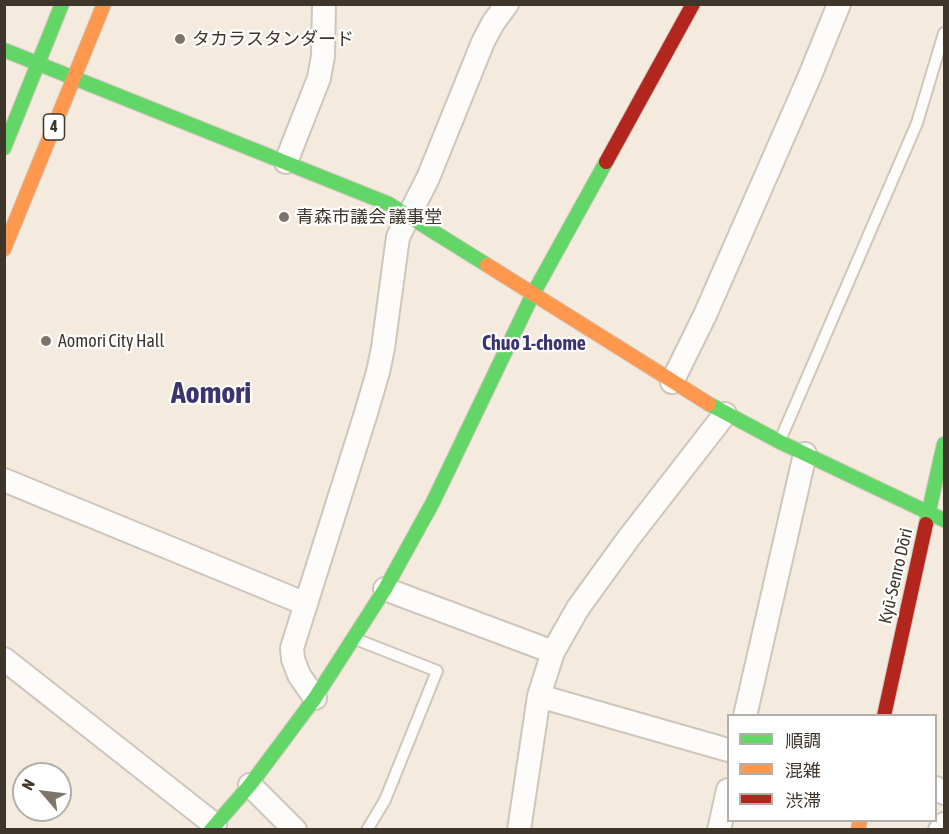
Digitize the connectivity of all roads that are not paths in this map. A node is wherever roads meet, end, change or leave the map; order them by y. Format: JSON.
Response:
{"nodes":[{"id":1,"x":62,"y":4,"type":"edge"},
{"id":2,"x":104,"y":4,"type":"edge"},
{"id":3,"x":324,"y":4,"type":"edge"},
{"id":4,"x":507,"y":4,"type":"edge"},
{"id":5,"x":693,"y":4,"type":"edge"},
{"id":6,"x":839,"y":4,"type":"edge"},
{"id":7,"x":945,"y":33,"type":"edge"},
{"id":8,"x":4,"y":50,"type":"edge"},
{"id":9,"x":39,"y":63,"type":"junction"},
{"id":10,"x":75,"y":78,"type":"junction"},
{"id":11,"x":4,"y":148,"type":"edge"},
{"id":12,"x":286,"y":162,"type":"junction"},
{"id":13,"x":409,"y":215,"type":"junction"},
{"id":14,"x":4,"y":249,"type":"edge"},
{"id":15,"x":533,"y":294,"type":"junction"},
{"id":16,"x":672,"y":382,"type":"junction"},
{"id":17,"x":725,"y":414,"type":"junction"},
{"id":18,"x":780,"y":442,"type":"junction"},
{"id":19,"x":945,"y":444,"type":"edge"},
{"id":20,"x":805,"y":454,"type":"junction"},
{"id":21,"x":4,"y":480,"type":"edge"},
{"id":22,"x":929,"y":513,"type":"junction"},
{"id":23,"x":945,"y":520,"type":"edge"},
{"id":24,"x":385,"y":590,"type":"junction"},
{"id":25,"x":306,"y":604,"type":"junction"},
{"id":26,"x":355,"y":639,"type":"junction"},
{"id":27,"x":553,"y":652,"type":"junction"},
{"id":28,"x":4,"y":659,"type":"edge"},
{"id":29,"x":539,"y":696,"type":"junction"},
{"id":30,"x":315,"y":698,"type":"junction"},
{"id":31,"x":745,"y":714,"type":"edge"},
{"id":32,"x":884,"y":714,"type":"edge"},
{"id":33,"x":727,"y":749,"type":"edge"},
{"id":34,"x":250,"y":786,"type":"junction"},
{"id":35,"x":727,"y":798,"type":"edge"},
{"id":36,"x":945,"y":824,"type":"edge"},
{"id":37,"x":213,"y":827,"type":"edge"},
{"id":38,"x":296,"y":830,"type":"edge"},
{"id":39,"x":367,"y":830,"type":"edge"},
{"id":40,"x":519,"y":830,"type":"edge"},
{"id":41,"x":719,"y":830,"type":"edge"},
{"id":42,"x":940,"y":830,"type":"edge"}],
"edges":[{"from":1,"to":9,"type":"main road","number":"4"},
{"from":2,"to":10,"type":"main road","number":"4"},
{"from":3,"to":12,"type":"street"},
{"from":4,"to":13,"type":"street"},
{"from":5,"to":15,"type":"main road"},
{"from":6,"to":16,"type":"street"},
{"from":7,"to":18,"type":"lane"},
{"from":8,"to":9,"type":"main road"},
{"from":9,"to":10,"type":"main road"},
{"from":9,"to":11,"type":"main road","number":"4"},
{"from":10,"to":12,"type":"main road"},
{"from":10,"to":14,"type":"main road","number":"4"},
{"from":12,"to":13,"type":"main road"},
{"from":13,"to":15,"type":"main road"},
{"from":13,"to":25,"type":"street"},
{"from":15,"to":16,"type":"main road"},
{"from":15,"to":24,"type":"main road"},
{"from":16,"to":17,"type":"main road"},
{"from":17,"to":18,"type":"main road"},
{"from":17,"to":27,"type":"street"},
{"from":18,"to":20,"type":"main road"},
{"from":19,"to":22,"type":"main road","name":"Kyū-Senro Dōri"},
{"from":20,"to":22,"type":"main road"},
{"from":20,"to":31,"type":"street"},
{"from":21,"to":25,"type":"street"},
{"from":22,"to":23,"type":"main road"},
{"from":22,"to":32,"type":"main road","name":"Kyū-Senro Dōri"},
{"from":24,"to":26,"type":"main road"},
{"from":24,"to":27,"type":"street"},
{"from":25,"to":30,"type":"street"},
{"from":26,"to":30,"type":"main road"},
{"from":26,"to":39,"type":"lane"},
{"from":27,"to":29,"type":"street"},
{"from":28,"to":37,"type":"street"},
{"from":29,"to":33,"type":"street"},
{"from":29,"to":40,"type":"street"},
{"from":30,"to":34,"type":"main road"},
{"from":34,"to":37,"type":"main road"},
{"from":34,"to":38,"type":"street"},
{"from":35,"to":41,"type":"street"},
{"from":36,"to":42,"type":"street"}]}
